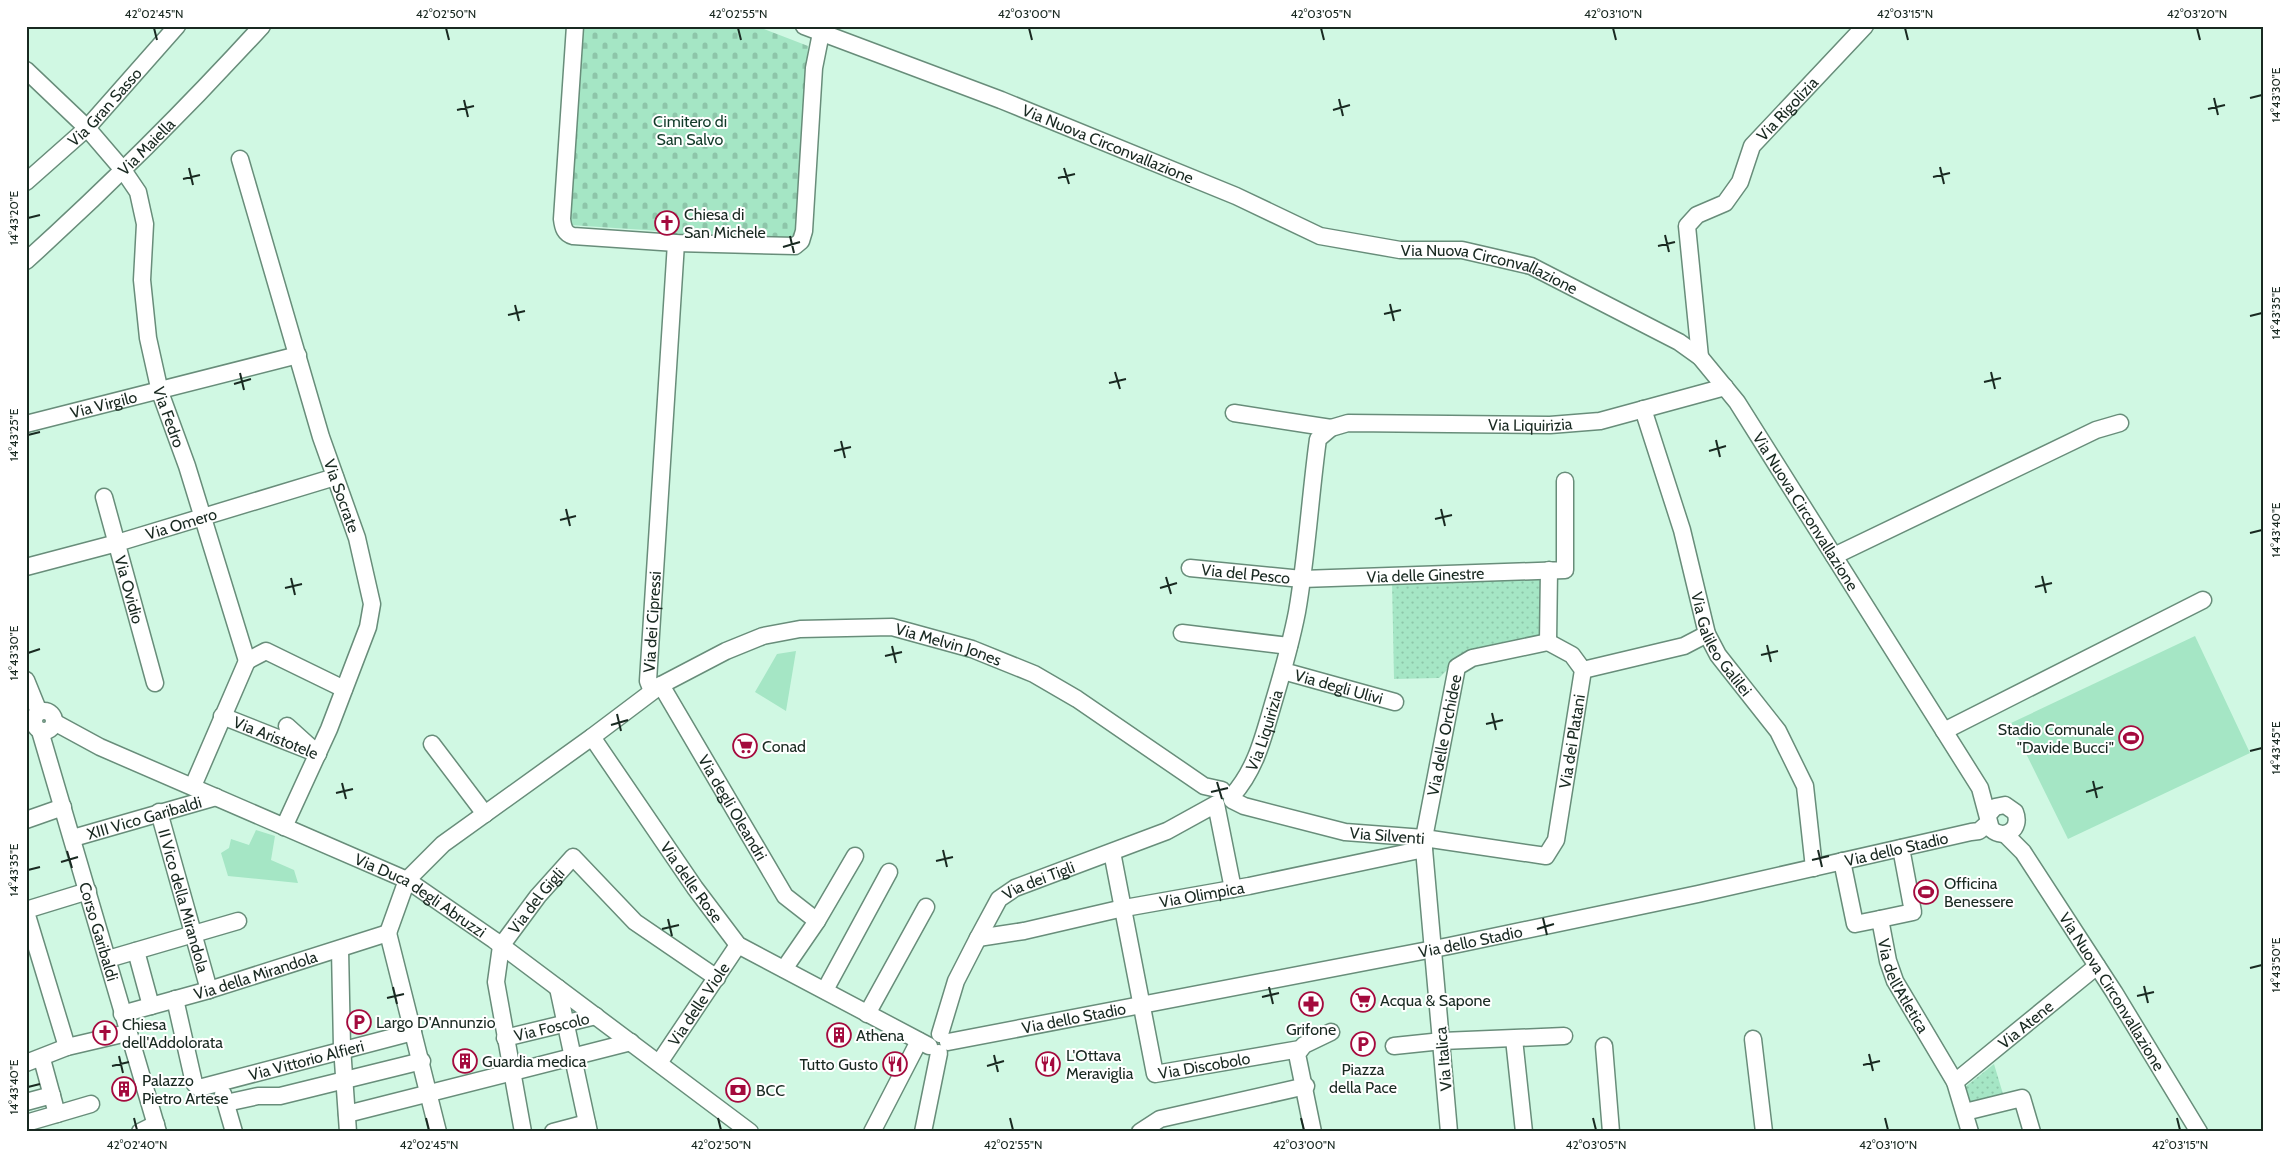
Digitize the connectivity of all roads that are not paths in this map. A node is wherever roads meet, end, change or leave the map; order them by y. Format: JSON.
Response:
{"nodes":[{"id":1,"x":158,"y":26,"type":"edge"},
{"id":2,"x":177,"y":26,"type":"edge"},
{"id":3,"x":262,"y":26,"type":"edge"},
{"id":4,"x":575,"y":26,"type":"edge"},
{"id":5,"x":804,"y":26,"type":"edge"},
{"id":6,"x":1865,"y":26,"type":"edge"},
{"id":7,"x":821,"y":33,"type":"junction"},
{"id":8,"x":161,"y":44,"type":"junction"},
{"id":9,"x":26,"y":70,"type":"edge"},
{"id":10,"x":87,"y":128,"type":"junction"},
{"id":11,"x":240,"y":159,"type":"dead end"},
{"id":12,"x":123,"y":170,"type":"junction"},
{"id":13,"x":26,"y":182,"type":"edge"},
{"id":14,"x":676,"y":243,"type":"junction"},
{"id":15,"x":26,"y":261,"type":"edge"},
{"id":16,"x":298,"y":355,"type":"junction"},
{"id":17,"x":1700,"y":357,"type":"junction"},
{"id":18,"x":1725,"y":387,"type":"junction"},
{"id":19,"x":160,"y":392,"type":"junction"},
{"id":20,"x":1643,"y":409,"type":"junction"},
{"id":21,"x":1234,"y":413,"type":"dead end"},
{"id":22,"x":2120,"y":423,"type":"dead end"},
{"id":23,"x":26,"y":424,"type":"edge"},
{"id":24,"x":1331,"y":428,"type":"junction"},
{"id":25,"x":335,"y":478,"type":"junction"},
{"id":26,"x":1565,"y":481,"type":"dead end"},
{"id":27,"x":104,"y":497,"type":"dead end"},
{"id":28,"x":201,"y":516,"type":"junction"},
{"id":29,"x":117,"y":543,"type":"junction"},
{"id":30,"x":1834,"y":556,"type":"junction"},
{"id":31,"x":26,"y":567,"type":"edge"},
{"id":32,"x":1190,"y":568,"type":"dead end"},
{"id":33,"x":1550,"y":570,"type":"junction"},
{"id":34,"x":1302,"y":579,"type":"junction"},
{"id":35,"x":2203,"y":600,"type":"dead end"},
{"id":36,"x":1182,"y":633,"type":"dead end"},
{"id":37,"x":1707,"y":634,"type":"junction"},
{"id":38,"x":1548,"y":642,"type":"junction"},
{"id":39,"x":1288,"y":646,"type":"junction"},
{"id":40,"x":247,"y":661,"type":"junction"},
{"id":41,"x":1583,"y":670,"type":"junction"},
{"id":42,"x":1283,"y":671,"type":"junction"},
{"id":43,"x":26,"y":680,"type":"edge"},
{"id":44,"x":155,"y":683,"type":"dead end"},
{"id":45,"x":656,"y":688,"type":"junction"},
{"id":46,"x":344,"y":689,"type":"junction"},
{"id":47,"x":1395,"y":702,"type":"dead end"},
{"id":48,"x":222,"y":716,"type":"junction"},
{"id":49,"x":35,"y":721,"type":"edge"},
{"id":50,"x":287,"y":726,"type":"dead end"},
{"id":51,"x":1944,"y":731,"type":"junction"},
{"id":52,"x":592,"y":737,"type":"junction"},
{"id":53,"x":432,"y":744,"type":"dead end"},
{"id":54,"x":318,"y":754,"type":"junction"},
{"id":55,"x":1971,"y":774,"type":"junction"},
{"id":56,"x":193,"y":786,"type":"junction"},
{"id":57,"x":216,"y":797,"type":"junction"},
{"id":58,"x":1229,"y":797,"type":"junction"},
{"id":59,"x":2010,"y":806,"type":"junction"},
{"id":60,"x":63,"y":807,"type":"junction"},
{"id":61,"x":159,"y":812,"type":"junction"},
{"id":62,"x":485,"y":814,"type":"junction"},
{"id":63,"x":26,"y":820,"type":"edge"},
{"id":64,"x":1995,"y":826,"type":"junction"},
{"id":65,"x":284,"y":827,"type":"junction"},
{"id":66,"x":73,"y":838,"type":"junction"},
{"id":67,"x":1424,"y":844,"type":"junction"},
{"id":68,"x":1901,"y":848,"type":"junction"},
{"id":69,"x":1112,"y":852,"type":"junction"},
{"id":70,"x":855,"y":856,"type":"dead end"},
{"id":71,"x":1546,"y":856,"type":"joint"},
{"id":72,"x":1842,"y":861,"type":"junction"},
{"id":73,"x":1814,"y":868,"type":"junction"},
{"id":74,"x":889,"y":872,"type":"dead end"},
{"id":75,"x":407,"y":880,"type":"junction"},
{"id":76,"x":1233,"y":889,"type":"junction"},
{"id":77,"x":88,"y":891,"type":"junction"},
{"id":78,"x":926,"y":908,"type":"dead end"},
{"id":79,"x":1123,"y":908,"type":"junction"},
{"id":80,"x":26,"y":911,"type":"edge"},
{"id":81,"x":1880,"y":919,"type":"junction"},
{"id":82,"x":238,"y":921,"type":"dead end"},
{"id":83,"x":817,"y":922,"type":"junction"},
{"id":84,"x":388,"y":933,"type":"junction"},
{"id":85,"x":192,"y":934,"type":"junction"},
{"id":86,"x":978,"y":938,"type":"junction"},
{"id":87,"x":738,"y":944,"type":"junction"},
{"id":88,"x":501,"y":946,"type":"junction"},
{"id":89,"x":1434,"y":948,"type":"junction"},
{"id":90,"x":340,"y":949,"type":"junction"},
{"id":91,"x":136,"y":951,"type":"junction"},
{"id":92,"x":108,"y":959,"type":"junction"},
{"id":93,"x":2097,"y":966,"type":"junction"},
{"id":94,"x":784,"y":969,"type":"junction"},
{"id":95,"x":717,"y":978,"type":"junction"},
{"id":96,"x":558,"y":988,"type":"junction"},
{"id":97,"x":209,"y":990,"type":"junction"},
{"id":98,"x":825,"y":990,"type":"junction"},
{"id":99,"x":175,"y":1000,"type":"junction"},
{"id":100,"x":1141,"y":1004,"type":"junction"},
{"id":101,"x":151,"y":1006,"type":"junction"},
{"id":102,"x":122,"y":1014,"type":"junction"},
{"id":103,"x":867,"y":1014,"type":"junction"},
{"id":104,"x":596,"y":1016,"type":"junction"},
{"id":105,"x":565,"y":1024,"type":"junction"},
{"id":106,"x":413,"y":1032,"type":"junction"},
{"id":107,"x":1331,"y":1032,"type":"dead end"},
{"id":108,"x":127,"y":1033,"type":"junction"},
{"id":109,"x":1564,"y":1036,"type":"dead end"},
{"id":110,"x":505,"y":1038,"type":"junction"},
{"id":111,"x":1514,"y":1039,"type":"junction"},
{"id":112,"x":1752,"y":1039,"type":"dead end"},
{"id":113,"x":1442,"y":1041,"type":"junction"},
{"id":114,"x":631,"y":1042,"type":"junction"},
{"id":115,"x":935,"y":1043,"type":"junction"},
{"id":116,"x":1394,"y":1046,"type":"dead end"},
{"id":117,"x":1604,"y":1046,"type":"dead end"},
{"id":118,"x":67,"y":1047,"type":"junction"},
{"id":119,"x":1300,"y":1049,"type":"junction"},
{"id":120,"x":342,"y":1051,"type":"junction"},
{"id":121,"x":572,"y":1057,"type":"junction"},
{"id":122,"x":42,"y":1059,"type":"junction"},
{"id":123,"x":422,"y":1061,"type":"junction"},
{"id":124,"x":26,"y":1063,"type":"edge"},
{"id":125,"x":660,"y":1063,"type":"junction"},
{"id":126,"x":511,"y":1072,"type":"junction"},
{"id":127,"x":345,"y":1080,"type":"junction"},
{"id":128,"x":220,"y":1082,"type":"junction"},
{"id":129,"x":1955,"y":1082,"type":"junction"},
{"id":130,"x":1306,"y":1086,"type":"junction"},
{"id":131,"x":429,"y":1092,"type":"junction"},
{"id":132,"x":52,"y":1095,"type":"junction"},
{"id":133,"x":26,"y":1102,"type":"edge"},
{"id":134,"x":226,"y":1103,"type":"junction"},
{"id":135,"x":91,"y":1104,"type":"dead end"},
{"id":136,"x":1965,"y":1112,"type":"junction"},
{"id":137,"x":57,"y":1114,"type":"junction"},
{"id":138,"x":347,"y":1114,"type":"junction"},
{"id":139,"x":26,"y":1123,"type":"edge"},
{"id":140,"x":588,"y":1127,"type":"edge"},
{"id":141,"x":157,"y":1128,"type":"edge"},
{"id":142,"x":434,"y":1131,"type":"edge"},
{"id":143,"x":140,"y":1132,"type":"edge"},
{"id":144,"x":234,"y":1132,"type":"edge"},
{"id":145,"x":348,"y":1132,"type":"edge"},
{"id":146,"x":523,"y":1132,"type":"edge"},
{"id":147,"x":553,"y":1132,"type":"edge"},
{"id":148,"x":750,"y":1132,"type":"edge"},
{"id":149,"x":872,"y":1132,"type":"edge"},
{"id":150,"x":923,"y":1132,"type":"edge"},
{"id":151,"x":1140,"y":1132,"type":"edge"},
{"id":152,"x":1313,"y":1132,"type":"edge"},
{"id":153,"x":1449,"y":1132,"type":"edge"},
{"id":154,"x":1524,"y":1132,"type":"edge"},
{"id":155,"x":1611,"y":1132,"type":"edge"},
{"id":156,"x":1764,"y":1132,"type":"edge"},
{"id":157,"x":1970,"y":1132,"type":"edge"},
{"id":158,"x":2032,"y":1132,"type":"edge"},
{"id":159,"x":2200,"y":1132,"type":"edge"}],
"edges":[{"from":1,"to":8,"type":"street"},
{"from":2,"to":8,"type":"street","name":"Via Gran Sasso"},
{"from":3,"to":12,"type":"street","name":"Via Maiella"},
{"from":4,"to":14,"type":"street"},
{"from":5,"to":7,"type":"street","name":"Via Nuova Circonvallazione"},
{"from":6,"to":17,"type":"street","name":"Via Rigolizia"},
{"from":7,"to":14,"type":"street"},
{"from":7,"to":17,"type":"street","name":"Via Nuova Circonvallazione"},
{"from":8,"to":10,"type":"street","name":"Via Gran Sasso"},
{"from":9,"to":10,"type":"street","name":"Via Fedro"},
{"from":10,"to":12,"type":"street","name":"Via Fedro"},
{"from":10,"to":13,"type":"street","name":"Via Gran Sasso"},
{"from":11,"to":16,"type":"street","name":"Via Socrate"},
{"from":12,"to":15,"type":"street","name":"Via Maiella"},
{"from":12,"to":19,"type":"street","name":"Via Fedro"},
{"from":14,"to":45,"type":"street","name":"Via dei Cipressi"},
{"from":16,"to":19,"type":"street","name":"Via Virgilo"},
{"from":16,"to":25,"type":"street","name":"Via Socrate"},
{"from":17,"to":18,"type":"street","name":"Via Nuova Circonvallazione"},
{"from":18,"to":20,"type":"street","name":"Via Liquirizia"},
{"from":18,"to":30,"type":"street","name":"Via Nuova Circonvallazione"},
{"from":19,"to":23,"type":"street","name":"Via Virgilo"},
{"from":19,"to":28,"type":"street","name":"Via Fedro"},
{"from":20,"to":24,"type":"street","name":"Via Liquirizia"},
{"from":20,"to":37,"type":"street","name":"Via Galileo Galilei"},
{"from":21,"to":24,"type":"street","name":"Via Liquirizia"},
{"from":22,"to":30,"type":"street"},
{"from":24,"to":34,"type":"street","name":"Via Liquirizia"},
{"from":25,"to":28,"type":"street","name":"Via Omero"},
{"from":25,"to":46,"type":"street","name":"Via Socrate"},
{"from":26,"to":33,"type":"street"},
{"from":27,"to":29,"type":"street","name":"Via Ovidio"},
{"from":28,"to":29,"type":"street","name":"Via Omero"},
{"from":28,"to":40,"type":"street","name":"Via Fedro"},
{"from":29,"to":31,"type":"street","name":"Via Omero"},
{"from":29,"to":44,"type":"street","name":"Via Ovidio"},
{"from":30,"to":51,"type":"street","name":"Via Nuova Circonvallazione"},
{"from":32,"to":34,"type":"street","name":"Via del Pesco"},
{"from":33,"to":34,"type":"street","name":"Via delle Ginestre"},
{"from":33,"to":38,"type":"street"},
{"from":34,"to":39,"type":"street","name":"Via Liquirizia"},
{"from":35,"to":51,"type":"street"},
{"from":36,"to":39,"type":"street"},
{"from":37,"to":41,"type":"street"},
{"from":37,"to":73,"type":"street","name":"Via Galileo Galilei"},
{"from":38,"to":41,"type":"street"},
{"from":38,"to":67,"type":"street","name":"Via delle Orchidee"},
{"from":39,"to":42,"type":"street","name":"Via Liquirizia"},
{"from":40,"to":46,"type":"street"},
{"from":40,"to":48,"type":"street"},
{"from":41,"to":71,"type":"street","name":"Via dei Platani"},
{"from":42,"to":47,"type":"street","name":"Via degli Ulivi"},
{"from":42,"to":58,"type":"street","name":"Via Liquirizia"},
{"from":43,"to":49,"type":"street","name":"Corso Garibaldi"},
{"from":45,"to":52,"type":"street","name":"Via dei Cipressi"},
{"from":45,"to":58,"type":"street","name":"Via Melvin Jones"},
{"from":45,"to":83,"type":"street","name":"Via degli Oleandri"},
{"from":46,"to":54,"type":"street","name":"Via Socrate"},
{"from":48,"to":54,"type":"street","name":"Via Aristotele"},
{"from":48,"to":56,"type":"street"},
{"from":49,"to":56,"type":"street","name":"Via Duca degli Abruzzi"},
{"from":49,"to":60,"type":"street","name":"Corso Garibaldi"},
{"from":50,"to":54,"type":"street","name":"Via Aristotele"},
{"from":51,"to":55,"type":"street","name":"Via Nuova Circonvallazione"},
{"from":52,"to":62,"type":"street","name":"Via dei Cipressi"},
{"from":52,"to":87,"type":"street","name":"Via delle Rose"},
{"from":53,"to":62,"type":"street"},
{"from":54,"to":65,"type":"street","name":"Via Socrate"},
{"from":55,"to":59,"type":"street","name":"Via Nuova Circonvallazione"},
{"from":55,"to":64,"type":"street","name":"Via Nuova Circonvallazione"},
{"from":56,"to":57,"type":"street","name":"Via Duca degli Abruzzi"},
{"from":57,"to":61,"type":"street","name":"XIII Vico Garibaldi"},
{"from":57,"to":65,"type":"street","name":"Via Duca degli Abruzzi"},
{"from":58,"to":67,"type":"street","name":"Via Silventi"},
{"from":58,"to":69,"type":"street","name":"Via dei Tigli"},
{"from":58,"to":76,"type":"street"},
{"from":59,"to":64,"type":"street","name":"Via Nuova Circonvallazione"},
{"from":59,"to":64,"type":"street"},
{"from":60,"to":63,"type":"street"},
{"from":60,"to":66,"type":"street","name":"Corso Garibaldi"},
{"from":61,"to":66,"type":"street","name":"XIII Vico Garibaldi"},
{"from":61,"to":85,"type":"street","name":"II Vico della Mirandola"},
{"from":62,"to":75,"type":"street","name":"Via dei Cipressi"},
{"from":64,"to":68,"type":"street","name":"Via dello Stadio"},
{"from":64,"to":93,"type":"street","name":"Via Nuova Circonvallazione"},
{"from":65,"to":75,"type":"street","name":"Via Duca degli Abruzzi"},
{"from":66,"to":77,"type":"street","name":"Corso Garibaldi"},
{"from":67,"to":71,"type":"street","name":"Via Silventi"},
{"from":67,"to":76,"type":"street","name":"Via Olimpica"},
{"from":67,"to":89,"type":"street","name":"Via Italica"},
{"from":68,"to":72,"type":"street","name":"Via dello Stadio"},
{"from":68,"to":81,"type":"street"},
{"from":69,"to":79,"type":"street","name":"Via Discobolo"},
{"from":69,"to":86,"type":"street","name":"Via dei Tigli"},
{"from":70,"to":83,"type":"street"},
{"from":72,"to":73,"type":"street","name":"Via dello Stadio"},
{"from":72,"to":81,"type":"street","name":"Via dell'Atletica"},
{"from":73,"to":89,"type":"street","name":"Via dello Stadio"},
{"from":74,"to":98,"type":"street"},
{"from":75,"to":84,"type":"street"},
{"from":75,"to":88,"type":"street","name":"Via Duca degli Abruzzi"},
{"from":76,"to":79,"type":"street","name":"Via Olimpica"},
{"from":77,"to":80,"type":"street"},
{"from":77,"to":92,"type":"street","name":"Corso Garibaldi"},
{"from":78,"to":103,"type":"street"},
{"from":79,"to":86,"type":"street","name":"Via Olimpica"},
{"from":79,"to":100,"type":"street","name":"Via Discobolo"},
{"from":80,"to":118,"type":"street"},
{"from":81,"to":129,"type":"street","name":"Via dell'Atletica"},
{"from":82,"to":85,"type":"street"},
{"from":83,"to":94,"type":"street"},
{"from":84,"to":90,"type":"street","name":"Via della Mirandola"},
{"from":84,"to":106,"type":"street"},
{"from":85,"to":91,"type":"street"},
{"from":85,"to":97,"type":"street","name":"II Vico della Mirandola"},
{"from":86,"to":115,"type":"street","name":"Via dei Tigli"},
{"from":87,"to":94,"type":"street","name":"Via delle Rose"},
{"from":87,"to":95,"type":"street","name":"Via delle Viole"},
{"from":88,"to":95,"type":"street","name":"Via del Gigli"},
{"from":88,"to":96,"type":"street","name":"Via Duca degli Abruzzi"},
{"from":88,"to":110,"type":"street"},
{"from":89,"to":100,"type":"street","name":"Via dello Stadio"},
{"from":89,"to":113,"type":"street","name":"Via Italica"},
{"from":90,"to":97,"type":"street","name":"Via della Mirandola"},
{"from":90,"to":120,"type":"street"},
{"from":91,"to":92,"type":"street"},
{"from":91,"to":101,"type":"street"},
{"from":92,"to":102,"type":"street","name":"Corso Garibaldi"},
{"from":93,"to":129,"type":"street","name":"Via Atene"},
{"from":93,"to":159,"type":"street","name":"Via Nuova Circonvallazione"},
{"from":94,"to":98,"type":"street","name":"Via delle Rose"},
{"from":95,"to":125,"type":"street","name":"Via delle Viole"},
{"from":96,"to":104,"type":"street","name":"Via Duca degli Abruzzi"},
{"from":96,"to":105,"type":"street"},
{"from":97,"to":99,"type":"street","name":"Via della Mirandola"},
{"from":98,"to":103,"type":"street","name":"Via delle Rose"},
{"from":99,"to":101,"type":"street","name":"Via della Mirandola"},
{"from":99,"to":128,"type":"street","name":"Via Vittorio Alfieri"},
{"from":100,"to":115,"type":"street","name":"Via dello Stadio"},
{"from":100,"to":119,"type":"street","name":"Via Discobolo"},
{"from":101,"to":102,"type":"street","name":"Via della Mirandola"},
{"from":102,"to":108,"type":"street","name":"Corso Garibaldi"},
{"from":103,"to":115,"type":"street","name":"Via delle Rose"},
{"from":104,"to":105,"type":"street","name":"Via Foscolo"},
{"from":104,"to":114,"type":"street","name":"Via Duca degli Abruzzi"},
{"from":105,"to":110,"type":"street","name":"Via Foscolo"},
{"from":105,"to":121,"type":"street"},
{"from":106,"to":120,"type":"street","name":"Via Vittorio Alfieri"},
{"from":106,"to":123,"type":"street"},
{"from":107,"to":119,"type":"street"},
{"from":108,"to":118,"type":"street"},
{"from":108,"to":141,"type":"street","name":"Corso Garibaldi"},
{"from":109,"to":111,"type":"street"},
{"from":110,"to":126,"type":"street"},
{"from":111,"to":113,"type":"street"},
{"from":111,"to":154,"type":"street"},
{"from":112,"to":156,"type":"street"},
{"from":113,"to":116,"type":"street"},
{"from":113,"to":153,"type":"street","name":"Via Italica"},
{"from":114,"to":121,"type":"street"},
{"from":114,"to":125,"type":"street","name":"Via Duca degli Abruzzi"},
{"from":115,"to":149,"type":"street"},
{"from":115,"to":150,"type":"street"},
{"from":117,"to":155,"type":"street"},
{"from":118,"to":122,"type":"street"},
{"from":119,"to":130,"type":"street"},
{"from":120,"to":127,"type":"street"},
{"from":120,"to":128,"type":"street","name":"Via Vittorio Alfieri"},
{"from":121,"to":126,"type":"street"},
{"from":121,"to":140,"type":"street"},
{"from":122,"to":124,"type":"street"},
{"from":122,"to":132,"type":"street"},
{"from":123,"to":127,"type":"street"},
{"from":123,"to":131,"type":"street"},
{"from":125,"to":148,"type":"street","name":"Via Duca degli Abruzzi"},
{"from":126,"to":131,"type":"street"},
{"from":126,"to":146,"type":"street"},
{"from":127,"to":134,"type":"street"},
{"from":127,"to":138,"type":"street"},
{"from":128,"to":134,"type":"street"},
{"from":129,"to":136,"type":"street","name":"Via dell'Atletica"},
{"from":130,"to":151,"type":"street"},
{"from":130,"to":152,"type":"street"},
{"from":131,"to":138,"type":"street"},
{"from":131,"to":142,"type":"street"},
{"from":132,"to":133,"type":"street"},
{"from":132,"to":137,"type":"street"},
{"from":134,"to":144,"type":"street"},
{"from":135,"to":137,"type":"street"},
{"from":136,"to":157,"type":"street","name":"Via dell'Atletica"},
{"from":136,"to":158,"type":"street"},
{"from":137,"to":139,"type":"street"},
{"from":138,"to":145,"type":"street"},
{"from":140,"to":147,"type":"street"},
{"from":141,"to":143,"type":"street"}]}
